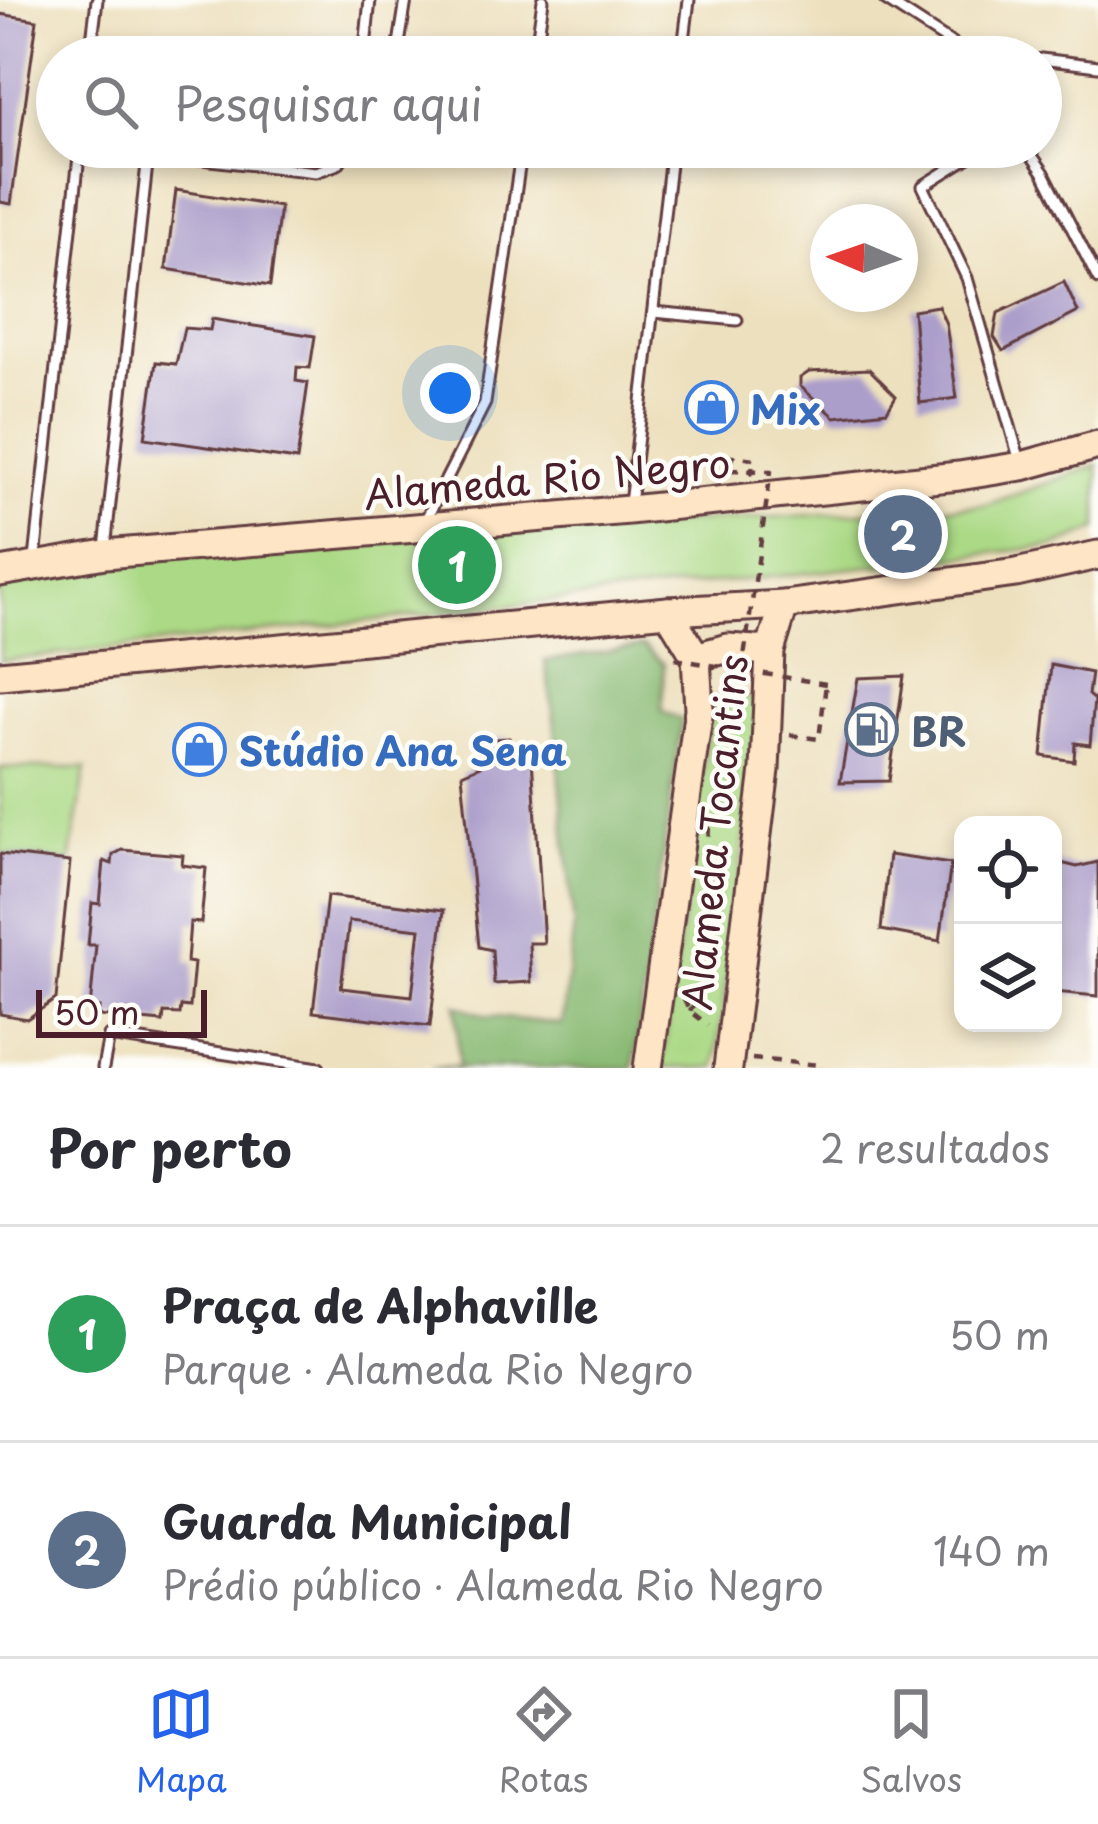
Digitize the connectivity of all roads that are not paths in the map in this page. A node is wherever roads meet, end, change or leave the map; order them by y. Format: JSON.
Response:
{"nodes":[{"id":1,"x":97,"y":0,"type":"edge"},
{"id":2,"x":370,"y":0,"type":"edge"},
{"id":3,"x":406,"y":0,"type":"edge"},
{"id":4,"x":543,"y":0,"type":"edge"},
{"id":5,"x":688,"y":0,"type":"edge"},
{"id":6,"x":885,"y":0,"type":"edge"},
{"id":7,"x":93,"y":36,"type":"edge"},
{"id":8,"x":366,"y":36,"type":"edge"},
{"id":9,"x":401,"y":36,"type":"edge"},
{"id":10,"x":538,"y":36,"type":"edge"},
{"id":11,"x":684,"y":36,"type":"edge"},
{"id":12,"x":935,"y":36,"type":"edge"},
{"id":13,"x":1062,"y":62,"type":"edge"},
{"id":14,"x":1098,"y":66,"type":"edge"},
{"id":15,"x":78,"y":168,"type":"edge"},
{"id":16,"x":147,"y":168,"type":"edge"},
{"id":17,"x":276,"y":168,"type":"edge"},
{"id":18,"x":327,"y":168,"type":"edge"},
{"id":19,"x":519,"y":168,"type":"edge"},
{"id":20,"x":670,"y":168,"type":"edge"},
{"id":21,"x":952,"y":168,"type":"edge"},
{"id":22,"x":1041,"y":168,"type":"edge"},
{"id":23,"x":1098,"y":279,"type":"edge"},
{"id":24,"x":654,"y":312,"type":"junction"},
{"id":25,"x":737,"y":320,"type":"dead end"},
{"id":26,"x":1098,"y":445,"type":"edge"},
{"id":27,"x":1022,"y":466,"type":"junction"},
{"id":28,"x":629,"y":510,"type":"junction"},
{"id":29,"x":421,"y":528,"type":"junction"},
{"id":30,"x":105,"y":554,"type":"junction"},
{"id":31,"x":1098,"y":556,"type":"edge"},
{"id":32,"x":34,"y":569,"type":"junction"},
{"id":33,"x":0,"y":572,"type":"edge"},
{"id":34,"x":784,"y":605,"type":"junction"},
{"id":35,"x":668,"y":611,"type":"junction"},
{"id":36,"x":770,"y":652,"type":"junction"},
{"id":37,"x":686,"y":658,"type":"junction"},
{"id":38,"x":0,"y":675,"type":"edge"},
{"id":39,"x":729,"y":1051,"type":"edge"},
{"id":40,"x":104,"y":1068,"type":"edge"},
{"id":41,"x":319,"y":1068,"type":"edge"},
{"id":42,"x":648,"y":1068,"type":"edge"}],
"edges":[{"from":1,"to":7,"type":"lane"},
{"from":2,"to":8,"type":"lane"},
{"from":3,"to":9,"type":"lane"},
{"from":4,"to":10,"type":"lane"},
{"from":5,"to":11,"type":"lane"},
{"from":6,"to":12,"type":"lane"},
{"from":13,"to":14,"type":"lane"},
{"from":15,"to":32,"type":"lane"},
{"from":16,"to":30,"type":"lane"},
{"from":17,"to":18,"type":"lane"},
{"from":19,"to":29,"type":"lane"},
{"from":20,"to":24,"type":"lane"},
{"from":21,"to":27,"type":"lane"},
{"from":22,"to":23,"type":"lane"},
{"from":24,"to":25,"type":"lane"},
{"from":24,"to":28,"type":"lane"},
{"from":26,"to":27,"type":"main road","name":"Alameda Rio Negro"},
{"from":27,"to":28,"type":"main road","name":"Alameda Rio Negro"},
{"from":28,"to":29,"type":"main road","name":"Alameda Rio Negro"},
{"from":29,"to":30,"type":"main road","name":"Alameda Rio Negro"},
{"from":30,"to":32,"type":"main road","name":"Alameda Rio Negro"},
{"from":31,"to":34,"type":"main road"},
{"from":32,"to":33,"type":"main road","name":"Alameda Rio Negro"},
{"from":34,"to":35,"type":"main road"},
{"from":34,"to":36,"type":"main road","name":"Alameda Tocantins"},
{"from":35,"to":37,"type":"main road","name":"Alameda Tocantins"},
{"from":35,"to":38,"type":"main road"},
{"from":36,"to":37,"type":"main road"},
{"from":36,"to":39,"type":"main road","name":"Alameda Tocantins"},
{"from":37,"to":42,"type":"main road","name":"Alameda Tocantins"},
{"from":40,"to":41,"type":"lane"}]}
